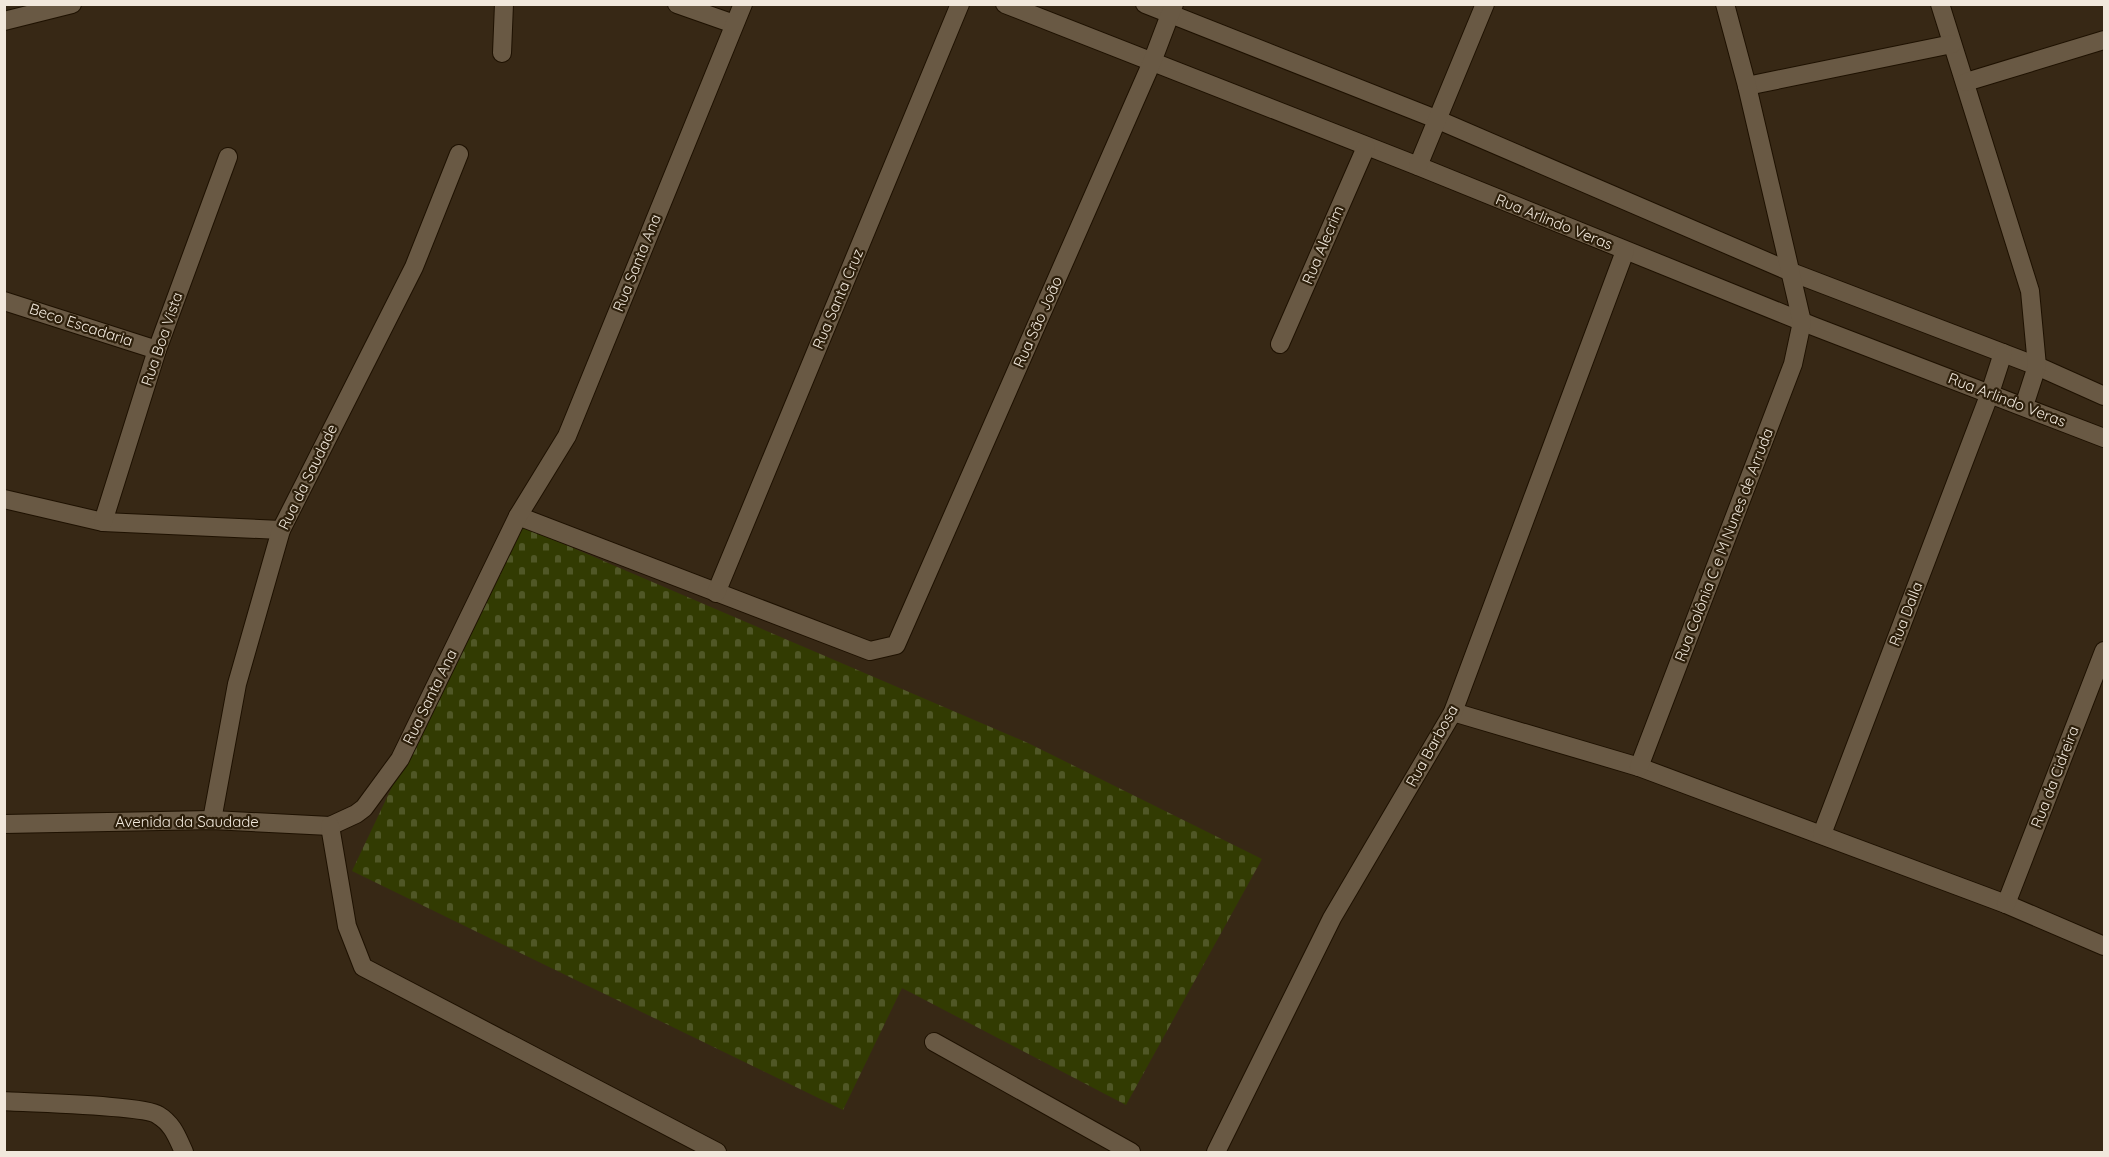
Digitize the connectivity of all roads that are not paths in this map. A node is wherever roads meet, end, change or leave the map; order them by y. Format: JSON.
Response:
{"nodes":[{"id":1,"x":72,"y":4,"type":"edge"},
{"id":2,"x":504,"y":4,"type":"edge"},
{"id":3,"x":677,"y":4,"type":"edge"},
{"id":4,"x":743,"y":4,"type":"edge"},
{"id":5,"x":960,"y":4,"type":"edge"},
{"id":6,"x":1005,"y":4,"type":"edge"},
{"id":7,"x":1145,"y":4,"type":"edge"},
{"id":8,"x":1485,"y":4,"type":"edge"},
{"id":9,"x":1725,"y":4,"type":"edge"},
{"id":10,"x":1940,"y":4,"type":"edge"},
{"id":11,"x":1172,"y":10,"type":"edge"},
{"id":12,"x":4,"y":21,"type":"edge"},
{"id":13,"x":734,"y":24,"type":"junction"},
{"id":14,"x":2104,"y":40,"type":"edge"},
{"id":15,"x":1952,"y":44,"type":"junction"},
{"id":16,"x":502,"y":53,"type":"dead end"},
{"id":17,"x":1152,"y":62,"type":"junction"},
{"id":18,"x":1966,"y":82,"type":"junction"},
{"id":19,"x":1747,"y":86,"type":"junction"},
{"id":20,"x":1436,"y":119,"type":"junction"},
{"id":21,"x":1366,"y":147,"type":"junction"},
{"id":22,"x":459,"y":154,"type":"dead end"},
{"id":23,"x":228,"y":157,"type":"dead end"},
{"id":24,"x":1418,"y":166,"type":"junction"},
{"id":25,"x":1625,"y":251,"type":"junction"},
{"id":26,"x":1791,"y":272,"type":"junction"},
{"id":27,"x":4,"y":301,"type":"edge"},
{"id":28,"x":1802,"y":322,"type":"junction"},
{"id":29,"x":1280,"y":344,"type":"dead end"},
{"id":30,"x":157,"y":350,"type":"junction"},
{"id":31,"x":2003,"y":353,"type":"junction"},
{"id":32,"x":2037,"y":366,"type":"junction"},
{"id":33,"x":1990,"y":393,"type":"junction"},
{"id":34,"x":2104,"y":396,"type":"edge"},
{"id":35,"x":2024,"y":406,"type":"junction"},
{"id":36,"x":2104,"y":438,"type":"edge"},
{"id":37,"x":4,"y":500,"type":"edge"},
{"id":38,"x":518,"y":516,"type":"junction"},
{"id":39,"x":103,"y":522,"type":"junction"},
{"id":40,"x":281,"y":530,"type":"junction"},
{"id":41,"x":716,"y":592,"type":"junction"},
{"id":42,"x":2104,"y":651,"type":"edge"},
{"id":43,"x":1454,"y":712,"type":"junction"},
{"id":44,"x":1639,"y":767,"type":"junction"},
{"id":45,"x":364,"y":808,"type":"joint"},
{"id":46,"x":213,"y":819,"type":"junction"},
{"id":47,"x":4,"y":824,"type":"edge"},
{"id":48,"x":330,"y":826,"type":"junction"},
{"id":49,"x":1822,"y":834,"type":"junction"},
{"id":50,"x":2006,"y":904,"type":"junction"},
{"id":51,"x":2104,"y":946,"type":"edge"},
{"id":52,"x":934,"y":1042,"type":"dead end"},
{"id":53,"x":4,"y":1101,"type":"edge"},
{"id":54,"x":184,"y":1152,"type":"edge"},
{"id":55,"x":717,"y":1152,"type":"edge"},
{"id":56,"x":1131,"y":1152,"type":"edge"},
{"id":57,"x":1216,"y":1152,"type":"edge"}],
"edges":[{"from":1,"to":12,"type":"street"},
{"from":2,"to":16,"type":"street"},
{"from":3,"to":13,"type":"street"},
{"from":4,"to":13,"type":"street","name":"Rua Santa Ana"},
{"from":5,"to":41,"type":"street","name":"Rua Santa Cruz"},
{"from":6,"to":17,"type":"street","name":"Rua Arlindo Veras"},
{"from":7,"to":11,"type":"street"},
{"from":8,"to":20,"type":"street"},
{"from":9,"to":19,"type":"street"},
{"from":10,"to":15,"type":"street"},
{"from":11,"to":17,"type":"street","name":"Rua São João"},
{"from":11,"to":20,"type":"street"},
{"from":13,"to":38,"type":"street","name":"Rua Santa Ana"},
{"from":14,"to":18,"type":"street"},
{"from":15,"to":18,"type":"street"},
{"from":15,"to":19,"type":"street"},
{"from":17,"to":21,"type":"street","name":"Rua Arlindo Veras"},
{"from":17,"to":41,"type":"street","name":"Rua São João"},
{"from":18,"to":32,"type":"street"},
{"from":19,"to":26,"type":"street"},
{"from":20,"to":24,"type":"street"},
{"from":20,"to":26,"type":"street"},
{"from":21,"to":24,"type":"street","name":"Rua Arlindo Veras"},
{"from":21,"to":29,"type":"street","name":"Rua Alecrim"},
{"from":22,"to":40,"type":"street","name":"Rua da Saudade"},
{"from":23,"to":30,"type":"street","name":"Rua Boa Vista"},
{"from":24,"to":25,"type":"street","name":"Rua Arlindo Veras"},
{"from":25,"to":28,"type":"street","name":"Rua Arlindo Veras"},
{"from":25,"to":43,"type":"street","name":"Rua Barbosa"},
{"from":26,"to":28,"type":"street"},
{"from":26,"to":31,"type":"street"},
{"from":27,"to":30,"type":"street","name":"Beco Escadaria"},
{"from":28,"to":33,"type":"street","name":"Rua Arlindo Veras"},
{"from":28,"to":44,"type":"street","name":"Rua Colônia C e M Nunes de Arruda"},
{"from":30,"to":39,"type":"street","name":"Rua Boa Vista"},
{"from":31,"to":32,"type":"street"},
{"from":31,"to":33,"type":"street","name":"Rua Dalla"},
{"from":32,"to":34,"type":"street"},
{"from":32,"to":35,"type":"street"},
{"from":33,"to":35,"type":"street","name":"Rua Arlindo Veras"},
{"from":33,"to":49,"type":"street","name":"Rua Dalla"},
{"from":35,"to":36,"type":"street","name":"Rua Arlindo Veras"},
{"from":37,"to":39,"type":"street"},
{"from":38,"to":41,"type":"street"},
{"from":38,"to":45,"type":"street","name":"Rua Santa Ana"},
{"from":39,"to":40,"type":"street"},
{"from":40,"to":46,"type":"street","name":"Rua da Saudade"},
{"from":42,"to":50,"type":"street","name":"Rua da Cidreira"},
{"from":43,"to":44,"type":"street"},
{"from":43,"to":57,"type":"street","name":"Rua Barbosa"},
{"from":44,"to":49,"type":"street"},
{"from":45,"to":48,"type":"street","name":"Avenida da Saudade"},
{"from":46,"to":47,"type":"street","name":"Avenida da Saudade"},
{"from":46,"to":48,"type":"street","name":"Avenida da Saudade"},
{"from":48,"to":55,"type":"street"},
{"from":49,"to":50,"type":"street"},
{"from":50,"to":51,"type":"street"},
{"from":52,"to":56,"type":"street"},
{"from":53,"to":54,"type":"street"}]}
